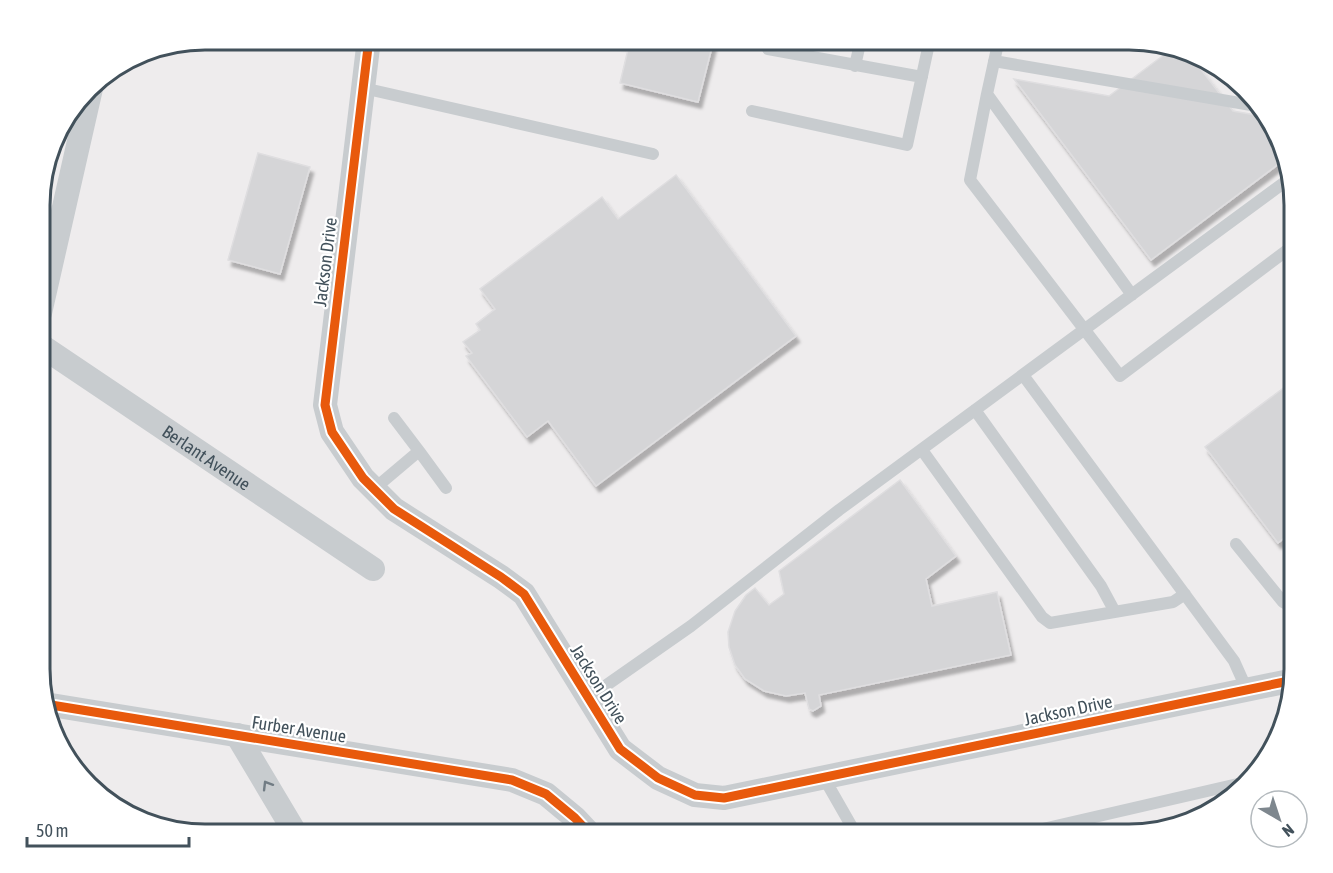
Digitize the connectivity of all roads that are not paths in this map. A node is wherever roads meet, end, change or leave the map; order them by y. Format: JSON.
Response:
{"nodes":[{"id":1,"x":368,"y":49,"type":"edge"},
{"id":2,"x":768,"y":49,"type":"dead end"},
{"id":3,"x":859,"y":49,"type":"edge"},
{"id":4,"x":928,"y":49,"type":"edge"},
{"id":5,"x":997,"y":49,"type":"edge"},
{"id":6,"x":994,"y":62,"type":"junction"},
{"id":7,"x":855,"y":66,"type":"junction"},
{"id":8,"x":922,"y":77,"type":"junction"},
{"id":9,"x":363,"y":88,"type":"junction"},
{"id":10,"x":987,"y":94,"type":"junction"},
{"id":11,"x":88,"y":102,"type":"edge"},
{"id":12,"x":1247,"y":104,"type":"edge"},
{"id":13,"x":752,"y":111,"type":"dead end"},
{"id":14,"x":653,"y":154,"type":"dead end"},
{"id":15,"x":1282,"y":184,"type":"edge"},
{"id":16,"x":1283,"y":254,"type":"edge"},
{"id":17,"x":49,"y":273,"type":"edge"},
{"id":18,"x":1132,"y":295,"type":"junction"},
{"id":19,"x":1084,"y":330,"type":"junction"},
{"id":20,"x":49,"y":351,"type":"edge"},
{"id":21,"x":1023,"y":375,"type":"junction"},
{"id":22,"x":975,"y":410,"type":"junction"},
{"id":23,"x":394,"y":418,"type":"dead end"},
{"id":24,"x":921,"y":450,"type":"junction"},
{"id":25,"x":419,"y":451,"type":"junction"},
{"id":26,"x":446,"y":488,"type":"dead end"},
{"id":27,"x":374,"y":489,"type":"junction"},
{"id":28,"x":1236,"y":544,"type":"dead end"},
{"id":29,"x":373,"y":569,"type":"dead end"},
{"id":30,"x":1185,"y":594,"type":"junction"},
{"id":31,"x":1283,"y":602,"type":"edge"},
{"id":32,"x":1115,"y":612,"type":"junction"},
{"id":33,"x":1283,"y":682,"type":"edge"},
{"id":34,"x":1247,"y":690,"type":"junction"},
{"id":35,"x":588,"y":698,"type":"junction"},
{"id":36,"x":54,"y":705,"type":"edge"},
{"id":37,"x":237,"y":735,"type":"junction"},
{"id":38,"x":824,"y":777,"type":"junction"},
{"id":39,"x":1230,"y":786,"type":"edge"},
{"id":40,"x":850,"y":823,"type":"edge"},
{"id":41,"x":1068,"y":823,"type":"edge"},
{"id":42,"x":290,"y":824,"type":"edge"},
{"id":43,"x":580,"y":824,"type":"edge"}],
"edges":[{"from":1,"to":9,"type":"street","name":"Jackson Drive"},
{"from":2,"to":7,"type":"lane"},
{"from":3,"to":7,"type":"lane"},
{"from":4,"to":8,"type":"lane"},
{"from":5,"to":6,"type":"lane"},
{"from":6,"to":10,"type":"lane"},
{"from":6,"to":12,"type":"lane"},
{"from":7,"to":8,"type":"lane"},
{"from":8,"to":13,"type":"lane"},
{"from":9,"to":14,"type":"lane"},
{"from":9,"to":27,"type":"street","name":"Jackson Drive"},
{"from":10,"to":18,"type":"lane"},
{"from":10,"to":19,"type":"lane"},
{"from":11,"to":17,"type":"street"},
{"from":15,"to":18,"type":"lane"},
{"from":16,"to":19,"type":"lane"},
{"from":18,"to":19,"type":"lane"},
{"from":19,"to":21,"type":"lane"},
{"from":20,"to":29,"type":"street","name":"Berlant Avenue"},
{"from":21,"to":22,"type":"lane"},
{"from":21,"to":30,"type":"lane"},
{"from":22,"to":24,"type":"lane"},
{"from":22,"to":32,"type":"lane"},
{"from":23,"to":25,"type":"lane"},
{"from":24,"to":32,"type":"lane"},
{"from":24,"to":35,"type":"lane"},
{"from":25,"to":26,"type":"lane"},
{"from":25,"to":27,"type":"lane"},
{"from":27,"to":35,"type":"street","name":"Jackson Drive"},
{"from":28,"to":31,"type":"lane"},
{"from":30,"to":32,"type":"lane"},
{"from":30,"to":34,"type":"lane"},
{"from":33,"to":34,"type":"street","name":"Jackson Drive"},
{"from":34,"to":38,"type":"street","name":"Jackson Drive"},
{"from":35,"to":38,"type":"street","name":"Jackson Drive"},
{"from":36,"to":37,"type":"street","name":"Furber Avenue"},
{"from":42,"to":37,"type":"street","one_way":true},
{"from":37,"to":43,"type":"street","name":"Furber Avenue"},
{"from":38,"to":40,"type":"lane"},
{"from":39,"to":41,"type":"lane"}]}
